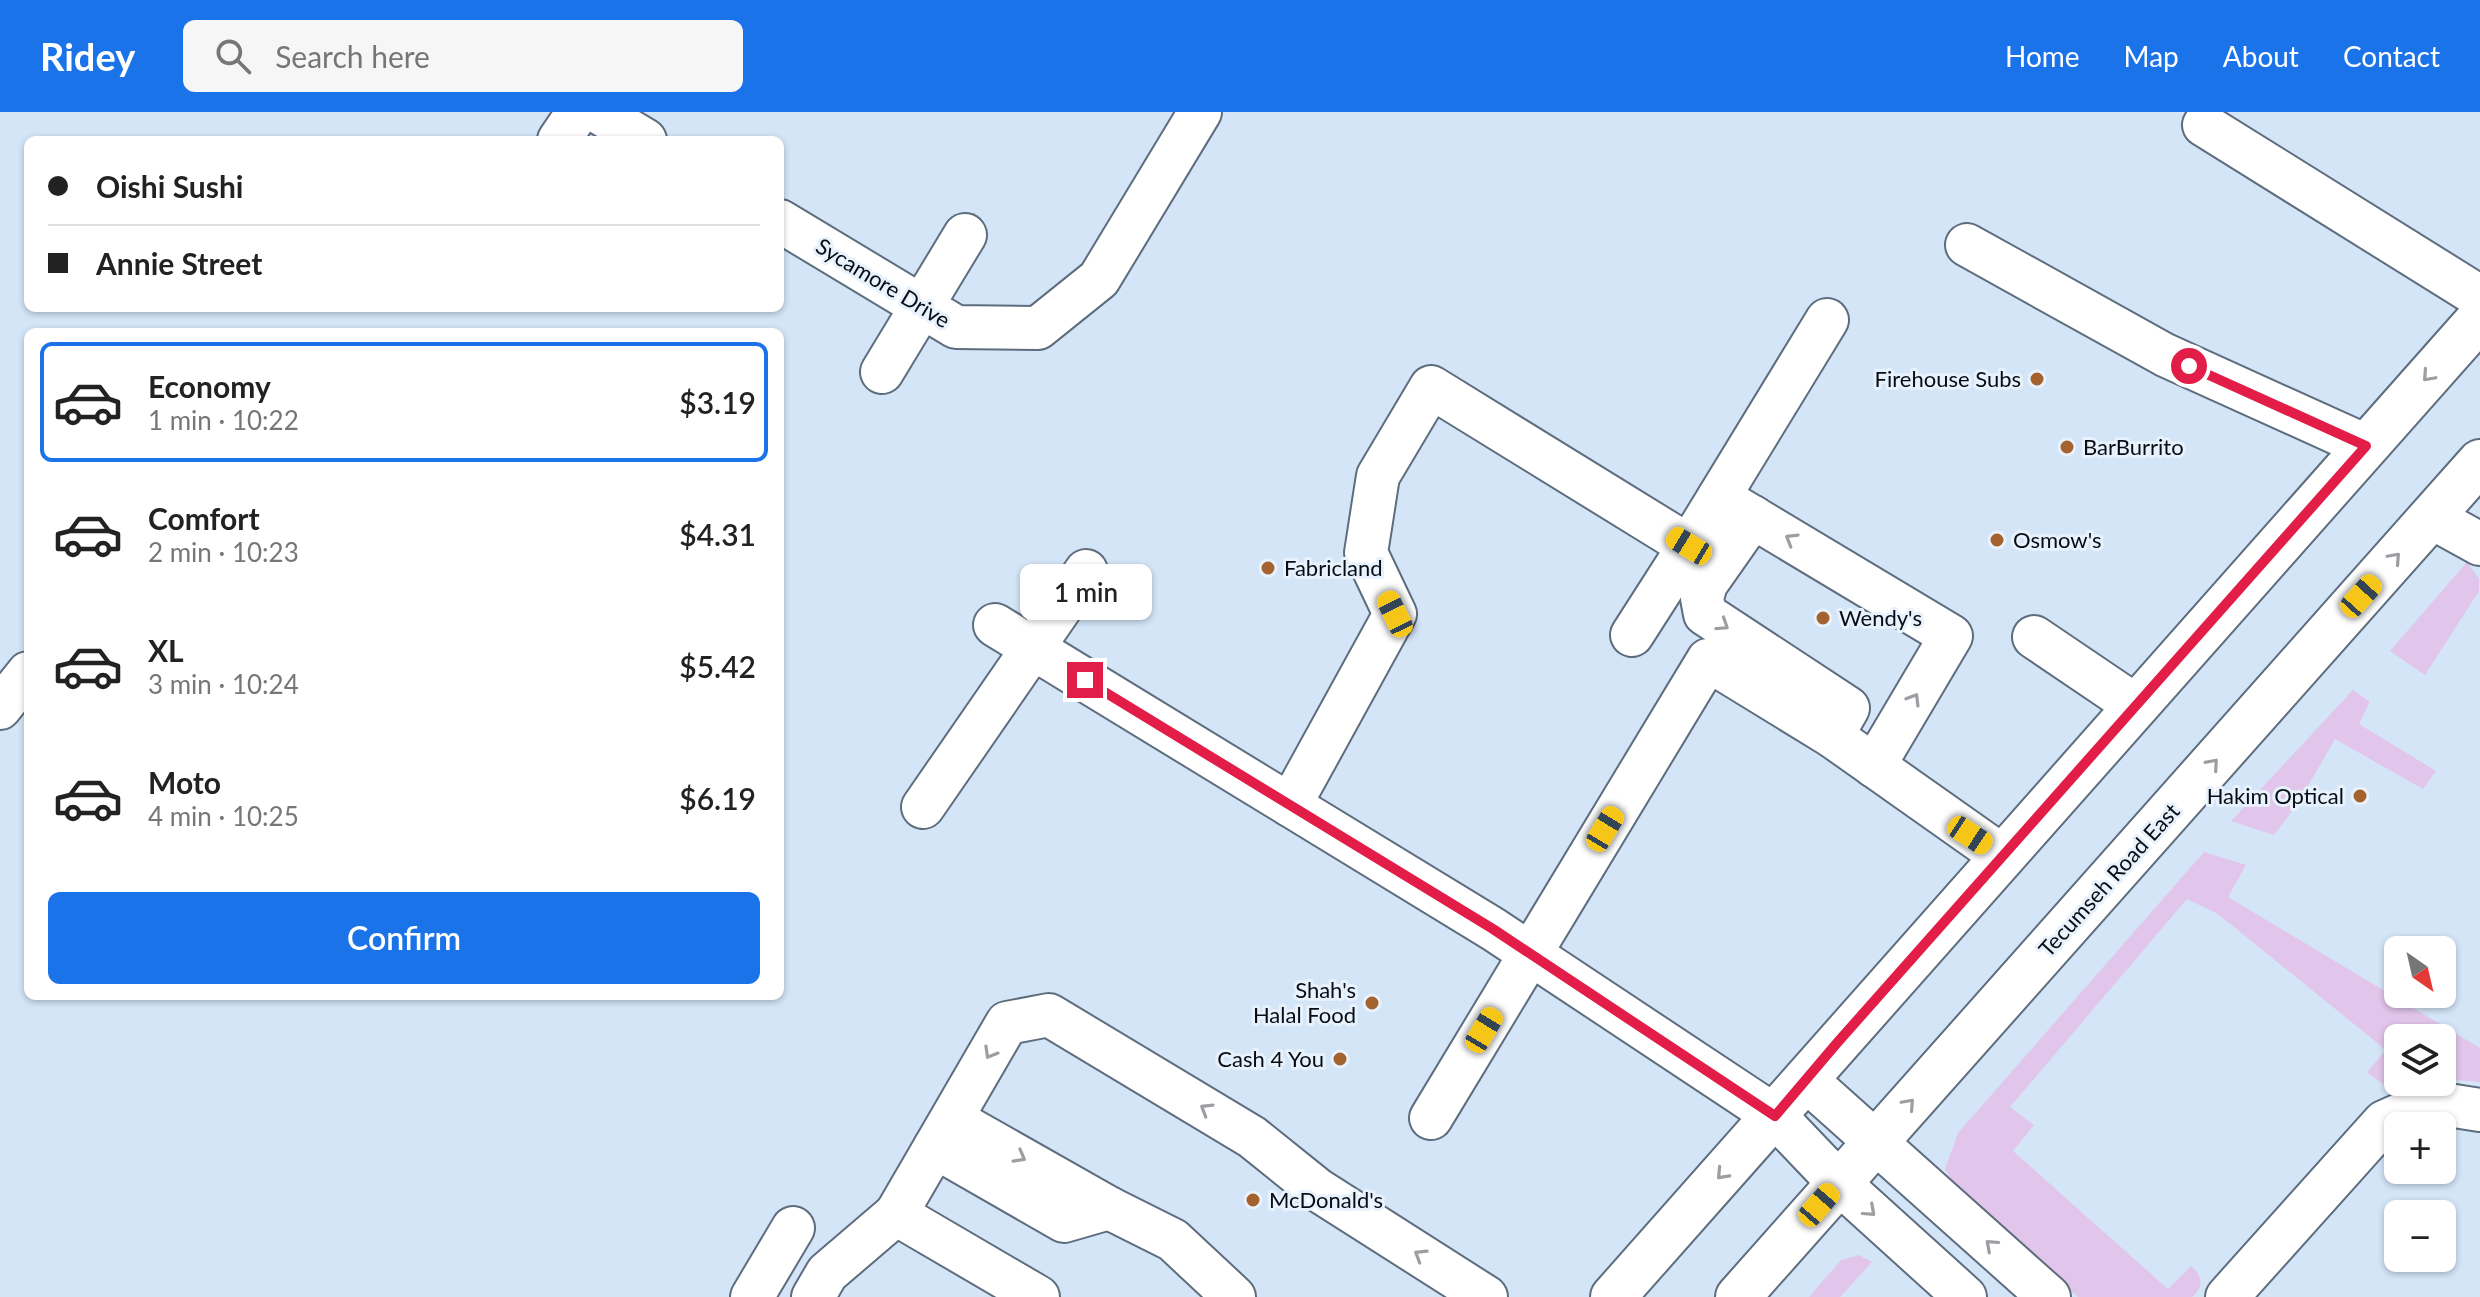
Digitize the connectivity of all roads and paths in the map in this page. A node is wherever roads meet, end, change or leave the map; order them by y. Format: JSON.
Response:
{"nodes":[{"id":1,"x":578,"y":112,"type":"edge"},
{"id":2,"x":598,"y":112,"type":"edge"},
{"id":3,"x":1200,"y":112,"type":"edge"},
{"id":4,"x":2204,"y":125,"type":"dead end"},
{"id":5,"x":562,"y":136,"type":"edge"},
{"id":6,"x":638,"y":136,"type":"edge"},
{"id":7,"x":784,"y":223,"type":"edge"},
{"id":8,"x":965,"y":235,"type":"dead end"},
{"id":9,"x":1967,"y":245,"type":"dead end"},
{"id":10,"x":2480,"y":297,"type":"edge"},
{"id":11,"x":921,"y":306,"type":"junction"},
{"id":12,"x":2480,"y":318,"type":"edge"},
{"id":13,"x":1827,"y":320,"type":"dead end"},
{"id":14,"x":882,"y":372,"type":"dead end"},
{"id":15,"x":2366,"y":446,"type":"junction"},
{"id":16,"x":2480,"y":462,"type":"edge"},
{"id":17,"x":1736,"y":507,"type":"junction"},
{"id":18,"x":2431,"y":517,"type":"junction"},
{"id":19,"x":2480,"y":544,"type":"edge"},
{"id":20,"x":1689,"y":546,"type":"junction"},
{"id":21,"x":1086,"y":571,"type":"dead end"},
{"id":22,"x":995,"y":625,"type":"dead end"},
{"id":23,"x":1632,"y":635,"type":"dead end"},
{"id":24,"x":2034,"y":637,"type":"dead end"},
{"id":25,"x":1034,"y":649,"type":"junction"},
{"id":26,"x":24,"y":678,"type":"edge"},
{"id":27,"x":2136,"y":706,"type":"junction"},
{"id":28,"x":0,"y":708,"type":"edge"},
{"id":29,"x":1832,"y":736,"type":"junction"},
{"id":30,"x":1874,"y":766,"type":"junction"},
{"id":31,"x":1290,"y":805,"type":"junction"},
{"id":32,"x":923,"y":807,"type":"dead end"},
{"id":33,"x":2002,"y":856,"type":"junction"},
{"id":34,"x":1530,"y":953,"type":"junction"},
{"id":35,"x":1805,"y":1079,"type":"junction"},
{"id":36,"x":2480,"y":1110,"type":"edge"},
{"id":37,"x":1775,"y":1116,"type":"junction"},
{"id":38,"x":1431,"y":1118,"type":"dead end"},
{"id":39,"x":943,"y":1133,"type":"junction"},
{"id":40,"x":1875,"y":1142,"type":"junction"},
{"id":41,"x":1839,"y":1183,"type":"junction"},
{"id":42,"x":896,"y":1214,"type":"junction"},
{"id":43,"x":793,"y":1228,"type":"dead end"},
{"id":44,"x":752,"y":1297,"type":"edge"},
{"id":45,"x":813,"y":1297,"type":"edge"},
{"id":46,"x":1038,"y":1297,"type":"edge"},
{"id":47,"x":1234,"y":1297,"type":"edge"},
{"id":48,"x":1486,"y":1297,"type":"edge"},
{"id":49,"x":1613,"y":1297,"type":"edge"},
{"id":50,"x":1738,"y":1297,"type":"edge"},
{"id":51,"x":1965,"y":1297,"type":"edge"},
{"id":52,"x":2049,"y":1297,"type":"edge"},
{"id":53,"x":2227,"y":1297,"type":"edge"}],
"edges":[{"from":1,"to":5,"type":"street"},
{"from":2,"to":6,"type":"street"},
{"from":3,"to":11,"type":"street","name":"Sycamore Drive"},
{"from":4,"to":10,"type":"street"},
{"from":7,"to":11,"type":"street","name":"Sycamore Drive"},
{"from":8,"to":11,"type":"street"},
{"from":9,"to":15,"type":"street"},
{"from":11,"to":14,"type":"street"},
{"from":12,"to":15,"type":"main road","one_way":true},
{"from":13,"to":17,"type":"street"},
{"from":15,"to":27,"type":"main road"},
{"from":16,"to":18,"type":"main road","name":"Tecumseh Road East"},
{"from":17,"to":20,"type":"street"},
{"from":17,"to":29,"type":"street","one_way":true},
{"from":30,"to":17,"type":"street","one_way":true},
{"from":18,"to":19,"type":"street"},
{"from":40,"to":18,"type":"main road","name":"Tecumseh Road East","one_way":true},
{"from":20,"to":23,"type":"street"},
{"from":20,"to":31,"type":"street"},
{"from":21,"to":25,"type":"street"},
{"from":22,"to":25,"type":"street"},
{"from":24,"to":27,"type":"street"},
{"from":25,"to":31,"type":"street"},
{"from":25,"to":32,"type":"street"},
{"from":26,"to":28,"type":"street"},
{"from":27,"to":33,"type":"main road"},
{"from":29,"to":30,"type":"street"},
{"from":29,"to":34,"type":"street"},
{"from":30,"to":33,"type":"street"},
{"from":31,"to":34,"type":"street"},
{"from":33,"to":35,"type":"main road"},
{"from":34,"to":37,"type":"street"},
{"from":34,"to":38,"type":"street"},
{"from":35,"to":37,"type":"main road"},
{"from":35,"to":40,"type":"street"},
{"from":36,"to":53,"type":"street"},
{"from":37,"to":41,"type":"street"},
{"from":37,"to":49,"type":"main road","one_way":true},
{"from":39,"to":42,"type":"street"},
{"from":39,"to":47,"type":"street","one_way":true},
{"from":48,"to":39,"type":"street","one_way":true},
{"from":40,"to":41,"type":"main road","name":"Tecumseh Road East"},
{"from":52,"to":40,"type":"street","one_way":true},
{"from":41,"to":50,"type":"main road","name":"Tecumseh Road East"},
{"from":41,"to":51,"type":"street","one_way":true},
{"from":42,"to":45,"type":"street"},
{"from":42,"to":46,"type":"street"},
{"from":43,"to":44,"type":"street"}]}
